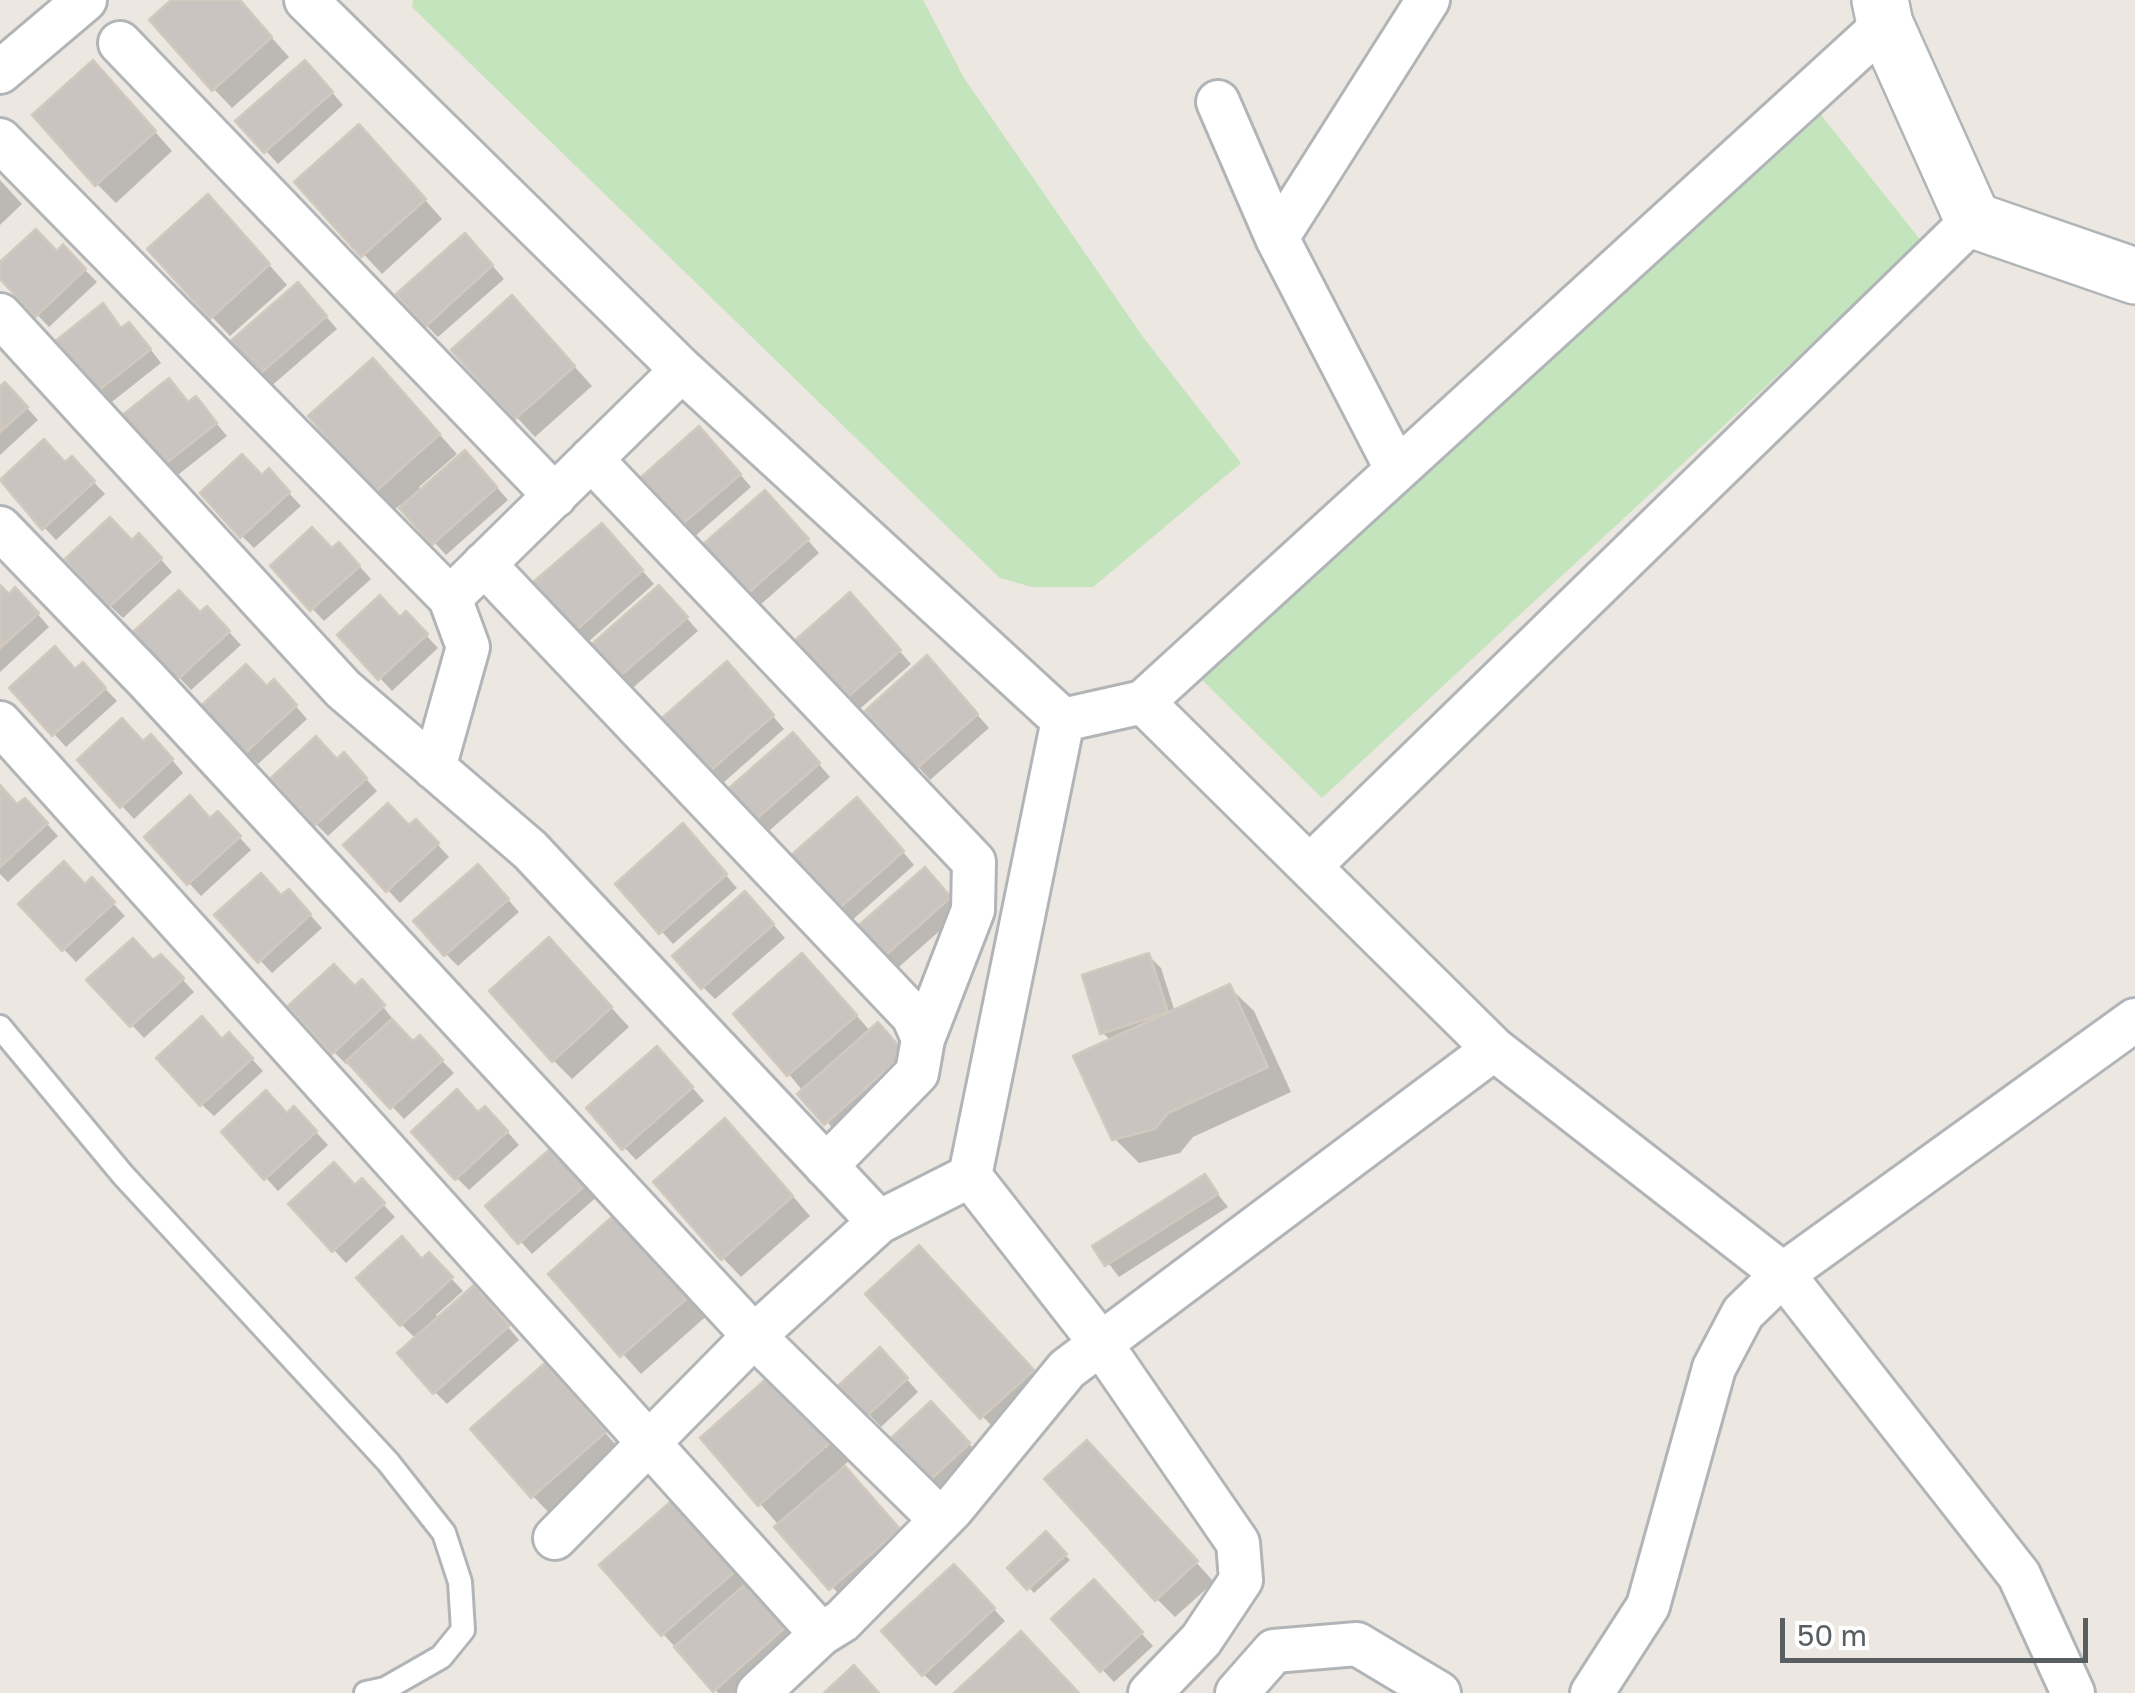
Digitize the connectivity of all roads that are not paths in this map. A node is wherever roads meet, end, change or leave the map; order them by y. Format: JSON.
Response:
{"nodes":[{"id":1,"x":86,"y":0,"type":"edge"},
{"id":2,"x":306,"y":0,"type":"edge"},
{"id":3,"x":1428,"y":0,"type":"edge"},
{"id":4,"x":1883,"y":12,"type":"edge"},
{"id":5,"x":120,"y":43,"type":"dead end"},
{"id":6,"x":0,"y":72,"type":"edge"},
{"id":7,"x":1218,"y":102,"type":"dead end"},
{"id":8,"x":0,"y":140,"type":"edge"},
{"id":9,"x":1972,"y":220,"type":"junction"},
{"id":10,"x":1277,"y":238,"type":"junction"},
{"id":11,"x":2135,"y":276,"type":"edge"},
{"id":12,"x":0,"y":315,"type":"edge"},
{"id":13,"x":682,"y":370,"type":"junction"},
{"id":14,"x":591,"y":459,"type":"junction"},
{"id":15,"x":1397,"y":470,"type":"junction"},
{"id":16,"x":554,"y":496,"type":"junction"},
{"id":17,"x":0,"y":528,"type":"edge"},
{"id":18,"x":484,"y":564,"type":"junction"},
{"id":19,"x":450,"y":598,"type":"junction"},
{"id":20,"x":1142,"y":702,"type":"junction"},
{"id":21,"x":1063,"y":720,"type":"junction"},
{"id":22,"x":0,"y":723,"type":"edge"},
{"id":23,"x":434,"y":768,"type":"junction"},
{"id":24,"x":1311,"y":864,"type":"junction"},
{"id":25,"x":2135,"y":1020,"type":"edge"},
{"id":26,"x":0,"y":1027,"type":"edge"},
{"id":27,"x":924,"y":1039,"type":"junction"},
{"id":28,"x":1494,"y":1049,"type":"junction"},
{"id":29,"x":826,"y":1166,"type":"junction"},
{"id":30,"x":970,"y":1176,"type":"junction"},
{"id":31,"x":879,"y":1222,"type":"junction"},
{"id":32,"x":1783,"y":1274,"type":"junction"},
{"id":33,"x":754,"y":1336,"type":"junction"},
{"id":34,"x":1098,"y":1342,"type":"junction"},
{"id":35,"x":649,"y":1440,"type":"junction"},
{"id":36,"x":940,"y":1520,"type":"junction"},
{"id":37,"x":555,"y":1538,"type":"dead end"},
{"id":38,"x":820,"y":1634,"type":"junction"},
{"id":39,"x":366,"y":1693,"type":"edge"},
{"id":40,"x":758,"y":1693,"type":"edge"},
{"id":41,"x":1150,"y":1693,"type":"edge"},
{"id":42,"x":1237,"y":1693,"type":"edge"},
{"id":43,"x":1439,"y":1693,"type":"edge"},
{"id":44,"x":1592,"y":1693,"type":"edge"},
{"id":45,"x":2074,"y":1693,"type":"edge"}],
"edges":[{"from":1,"to":6,"type":"street"},
{"from":2,"to":13,"type":"street"},
{"from":3,"to":10,"type":"street"},
{"from":4,"to":9,"type":"street"},
{"from":4,"to":15,"type":"street"},
{"from":5,"to":16,"type":"street"},
{"from":7,"to":10,"type":"street"},
{"from":8,"to":19,"type":"street"},
{"from":9,"to":11,"type":"street"},
{"from":9,"to":24,"type":"street"},
{"from":10,"to":15,"type":"street"},
{"from":12,"to":23,"type":"street"},
{"from":13,"to":14,"type":"street"},
{"from":13,"to":21,"type":"street"},
{"from":14,"to":16,"type":"street"},
{"from":14,"to":27,"type":"street"},
{"from":15,"to":20,"type":"street"},
{"from":16,"to":18,"type":"street"},
{"from":17,"to":33,"type":"street"},
{"from":18,"to":19,"type":"street"},
{"from":18,"to":27,"type":"street"},
{"from":19,"to":23,"type":"street"},
{"from":20,"to":21,"type":"street"},
{"from":20,"to":24,"type":"street"},
{"from":21,"to":30,"type":"street"},
{"from":22,"to":35,"type":"street"},
{"from":23,"to":29,"type":"street"},
{"from":24,"to":28,"type":"street"},
{"from":25,"to":32,"type":"street"},
{"from":26,"to":39,"type":"lane"},
{"from":27,"to":29,"type":"street"},
{"from":28,"to":32,"type":"street"},
{"from":28,"to":34,"type":"street"},
{"from":29,"to":31,"type":"street"},
{"from":30,"to":31,"type":"street"},
{"from":30,"to":34,"type":"street"},
{"from":31,"to":33,"type":"street"},
{"from":32,"to":44,"type":"street"},
{"from":32,"to":45,"type":"street"},
{"from":33,"to":35,"type":"street"},
{"from":33,"to":36,"type":"street"},
{"from":34,"to":36,"type":"street"},
{"from":34,"to":41,"type":"street"},
{"from":35,"to":37,"type":"street"},
{"from":35,"to":38,"type":"street"},
{"from":36,"to":38,"type":"street"},
{"from":38,"to":40,"type":"street"},
{"from":42,"to":43,"type":"street"}]}
